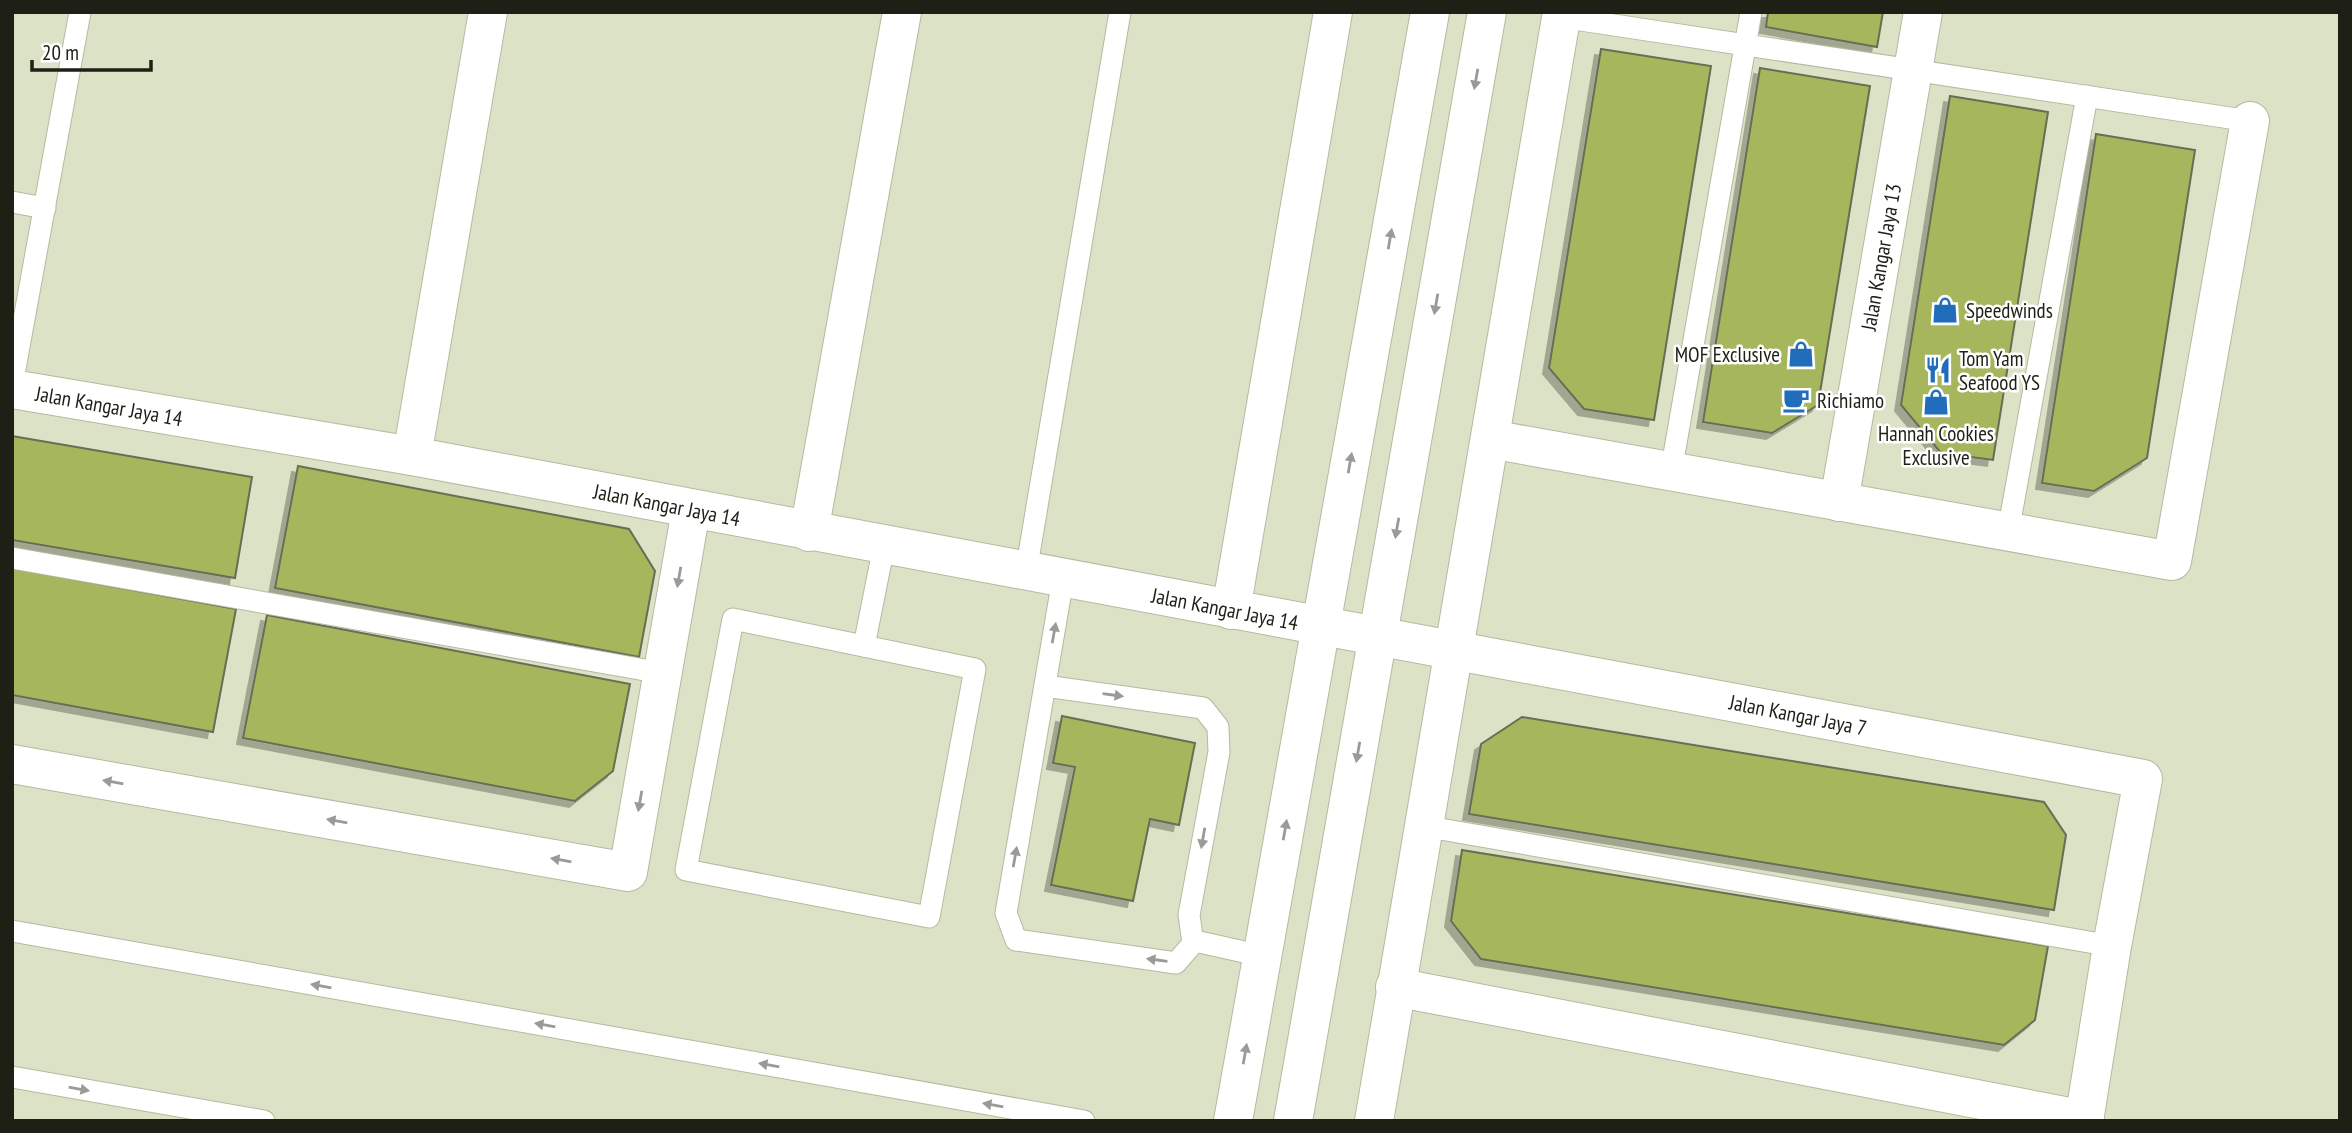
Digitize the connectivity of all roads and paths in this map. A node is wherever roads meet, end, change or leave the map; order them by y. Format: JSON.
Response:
{"nodes":[{"id":1,"x":80,"y":12,"type":"edge"},
{"id":2,"x":488,"y":12,"type":"edge"},
{"id":3,"x":902,"y":12,"type":"edge"},
{"id":4,"x":1120,"y":12,"type":"edge"},
{"id":5,"x":1333,"y":12,"type":"edge"},
{"id":6,"x":1430,"y":12,"type":"edge"},
{"id":7,"x":1487,"y":12,"type":"edge"},
{"id":8,"x":1751,"y":12,"type":"edge"},
{"id":9,"x":1923,"y":12,"type":"edge"},
{"id":10,"x":1562,"y":15,"type":"edge"},
{"id":11,"x":1745,"y":45,"type":"junction"},
{"id":12,"x":1913,"y":70,"type":"junction"},
{"id":13,"x":2087,"y":96,"type":"junction"},
{"id":14,"x":2250,"y":121,"type":"joint"},
{"id":15,"x":12,"y":202,"type":"edge"},
{"id":16,"x":45,"y":208,"type":"junction"},
{"id":17,"x":12,"y":387,"type":"edge"},
{"id":18,"x":1490,"y":439,"type":"junction"},
{"id":19,"x":412,"y":456,"type":"junction"},
{"id":20,"x":1671,"y":472,"type":"junction"},
{"id":21,"x":1839,"y":502,"type":"junction"},
{"id":22,"x":691,"y":510,"type":"junction"},
{"id":23,"x":810,"y":532,"type":"junction"},
{"id":24,"x":2008,"y":532,"type":"junction"},
{"id":25,"x":884,"y":546,"type":"junction"},
{"id":26,"x":12,"y":558,"type":"edge"},
{"id":27,"x":1027,"y":572,"type":"junction"},
{"id":28,"x":1063,"y":579,"type":"junction"},
{"id":29,"x":1231,"y":610,"type":"junction"},
{"id":30,"x":1321,"y":627,"type":"junction"},
{"id":31,"x":1378,"y":637,"type":"junction"},
{"id":32,"x":864,"y":646,"type":"junction"},
{"id":33,"x":1453,"y":651,"type":"junction"},
{"id":34,"x":662,"y":673,"type":"junction"},
{"id":35,"x":1045,"y":686,"type":"junction"},
{"id":36,"x":12,"y":764,"type":"edge"},
{"id":37,"x":1423,"y":826,"type":"junction"},
{"id":38,"x":12,"y":931,"type":"edge"},
{"id":39,"x":1193,"y":943,"type":"junction"},
{"id":40,"x":2112,"y":946,"type":"junction"},
{"id":41,"x":1262,"y":956,"type":"junction"},
{"id":42,"x":1395,"y":988,"type":"junction"},
{"id":43,"x":12,"y":1077,"type":"edge"},
{"id":44,"x":2085,"y":1120,"type":"edge"},
{"id":45,"x":264,"y":1121,"type":"edge"},
{"id":46,"x":1084,"y":1121,"type":"edge"},
{"id":47,"x":1233,"y":1121,"type":"edge"},
{"id":48,"x":1293,"y":1121,"type":"edge"},
{"id":49,"x":1374,"y":1121,"type":"edge"}],
"edges":[{"from":1,"to":16,"type":"lane"},
{"from":2,"to":19,"type":"street"},
{"from":3,"to":23,"type":"street"},
{"from":4,"to":27,"type":"lane"},
{"from":5,"to":29,"type":"street"},
{"from":30,"to":6,"type":"street","one_way":true},
{"from":7,"to":31,"type":"street","one_way":true},
{"from":8,"to":11,"type":"lane"},
{"from":9,"to":12,"type":"street","name":"Jalan Kangar Jaya 13"},
{"from":10,"to":11,"type":"lane"},
{"from":10,"to":18,"type":"street"},
{"from":11,"to":12,"type":"lane"},
{"from":11,"to":20,"type":"lane"},
{"from":12,"to":13,"type":"lane"},
{"from":12,"to":21,"type":"street","name":"Jalan Kangar Jaya 13"},
{"from":13,"to":14,"type":"lane"},
{"from":13,"to":24,"type":"lane"},
{"from":14,"to":24,"type":"street"},
{"from":15,"to":16,"type":"lane"},
{"from":16,"to":17,"type":"lane"},
{"from":17,"to":19,"type":"street","name":"Jalan Kangar Jaya 14"},
{"from":18,"to":20,"type":"street"},
{"from":18,"to":33,"type":"street"},
{"from":19,"to":22,"type":"street","name":"Jalan Kangar Jaya 14"},
{"from":20,"to":21,"type":"street"},
{"from":21,"to":24,"type":"street"},
{"from":22,"to":23,"type":"street","name":"Jalan Kangar Jaya 14"},
{"from":22,"to":34,"type":"street","one_way":true},
{"from":23,"to":25,"type":"street","name":"Jalan Kangar Jaya 14"},
{"from":25,"to":27,"type":"street","name":"Jalan Kangar Jaya 14"},
{"from":25,"to":32,"type":"lane"},
{"from":26,"to":34,"type":"lane"},
{"from":27,"to":28,"type":"street","name":"Jalan Kangar Jaya 14"},
{"from":28,"to":29,"type":"street","name":"Jalan Kangar Jaya 14"},
{"from":35,"to":28,"type":"lane","one_way":true},
{"from":29,"to":30,"type":"street","name":"Jalan Kangar Jaya 14"},
{"from":30,"to":31,"type":"street","name":"Jalan Kangar Jaya 14"},
{"from":41,"to":30,"type":"street","one_way":true},
{"from":31,"to":33,"type":"street","name":"Jalan Kangar Jaya 7"},
{"from":31,"to":48,"type":"street","one_way":true},
{"from":32,"to":32,"type":"lane"},
{"from":33,"to":37,"type":"street"},
{"from":33,"to":40,"type":"street","name":"Jalan Kangar Jaya 7"},
{"from":34,"to":36,"type":"street","one_way":true},
{"from":35,"to":39,"type":"lane","one_way":true},
{"from":39,"to":35,"type":"lane","one_way":true},
{"from":37,"to":40,"type":"lane"},
{"from":37,"to":42,"type":"street"},
{"from":46,"to":38,"type":"lane","one_way":true},
{"from":39,"to":41,"type":"lane"},
{"from":40,"to":44,"type":"street"},
{"from":47,"to":41,"type":"street","one_way":true},
{"from":42,"to":44,"type":"street"},
{"from":42,"to":49,"type":"street"},
{"from":43,"to":45,"type":"lane","one_way":true}]}
